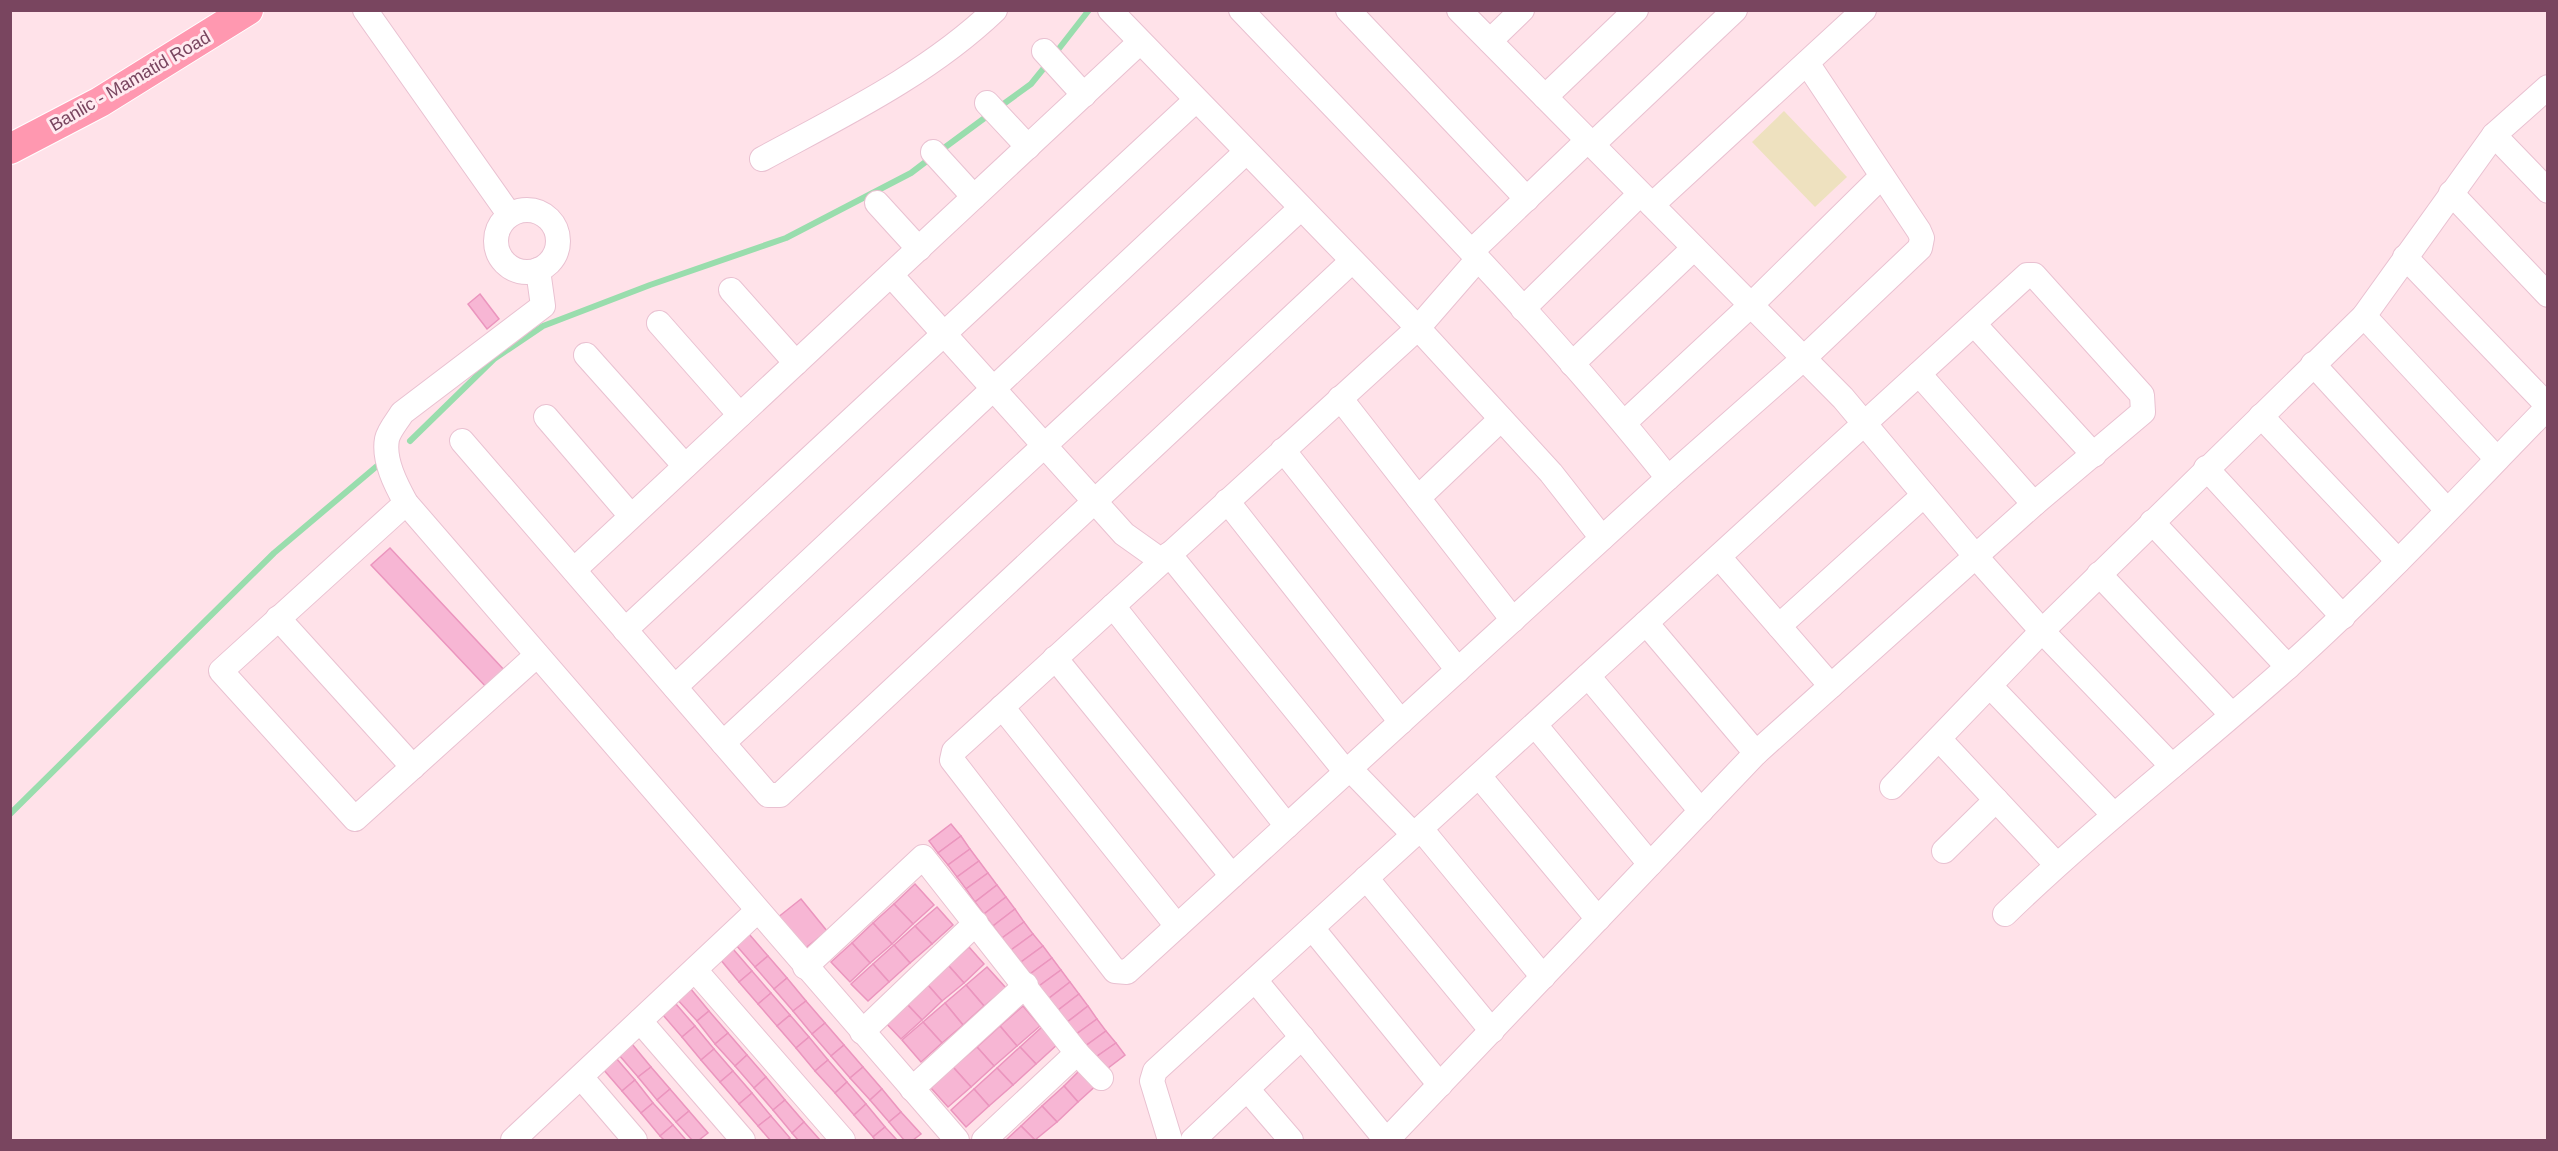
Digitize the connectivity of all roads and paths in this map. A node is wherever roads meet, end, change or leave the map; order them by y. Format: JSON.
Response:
{"nodes":[{"id":1,"x":248,"y":10,"type":"edge"},
{"id":2,"x":365,"y":10,"type":"edge"},
{"id":3,"x":995,"y":10,"type":"edge"},
{"id":4,"x":1110,"y":10,"type":"edge"},
{"id":5,"x":1241,"y":10,"type":"edge"},
{"id":6,"x":1348,"y":10,"type":"edge"},
{"id":7,"x":1459,"y":10,"type":"edge"},
{"id":8,"x":1522,"y":10,"type":"edge"},
{"id":9,"x":1636,"y":10,"type":"edge"},
{"id":10,"x":1735,"y":10,"type":"edge"},
{"id":11,"x":1864,"y":10,"type":"edge"},
{"id":12,"x":1136,"y":28,"type":"edge"},
{"id":13,"x":1490,"y":41,"type":"junction"},
{"id":14,"x":1044,"y":51,"type":"dead end"},
{"id":15,"x":1807,"y":63,"type":"junction"},
{"id":16,"x":2547,"y":87,"type":"edge"},
{"id":17,"x":1084,"y":95,"type":"junction"},
{"id":18,"x":1545,"y":97,"type":"junction"},
{"id":19,"x":1196,"y":100,"type":"junction"},
{"id":20,"x":987,"y":103,"type":"dead end"},
{"id":21,"x":2494,"y":135,"type":"junction"},
{"id":22,"x":1590,"y":143,"type":"junction"},
{"id":23,"x":1028,"y":147,"type":"junction"},
{"id":24,"x":10,"y":149,"type":"edge"},
{"id":25,"x":933,"y":152,"type":"dead end"},
{"id":26,"x":1246,"y":152,"type":"junction"},
{"id":27,"x":762,"y":159,"type":"dead end"},
{"id":28,"x":1882,"y":176,"type":"junction"},
{"id":29,"x":2547,"y":191,"type":"edge"},
{"id":30,"x":2451,"y":193,"type":"junction"},
{"id":31,"x":974,"y":197,"type":"junction"},
{"id":32,"x":1527,"y":199,"type":"junction"},
{"id":33,"x":1646,"y":199,"type":"junction"},
{"id":34,"x":877,"y":203,"type":"dead end"},
{"id":35,"x":1301,"y":208,"type":"junction"},
{"id":36,"x":510,"y":214,"type":"junction"},
{"id":37,"x":1694,"y":248,"type":"junction"},
{"id":38,"x":919,"y":249,"type":"junction"},
{"id":39,"x":1475,"y":255,"type":"junction"},
{"id":40,"x":2405,"y":257,"type":"junction"},
{"id":41,"x":1353,"y":261,"type":"junction"},
{"id":42,"x":538,"y":270,"type":"junction"},
{"id":43,"x":891,"y":275,"type":"junction"},
{"id":44,"x":731,"y":290,"type":"dead end"},
{"id":45,"x":2547,"y":295,"type":"edge"},
{"id":46,"x":1751,"y":305,"type":"junction"},
{"id":47,"x":1523,"y":309,"type":"junction"},
{"id":48,"x":2364,"y":316,"type":"junction"},
{"id":49,"x":659,"y":323,"type":"dead end"},
{"id":50,"x":1974,"y":324,"type":"junction"},
{"id":51,"x":1418,"y":328,"type":"junction"},
{"id":52,"x":944,"y":334,"type":"junction"},
{"id":53,"x":586,"y":355,"type":"dead end"},
{"id":54,"x":1803,"y":358,"type":"junction"},
{"id":55,"x":796,"y":363,"type":"junction"},
{"id":56,"x":1572,"y":364,"type":"junction"},
{"id":57,"x":2313,"y":364,"type":"junction"},
{"id":58,"x":1919,"y":374,"type":"junction"},
{"id":59,"x":993,"y":389,"type":"junction"},
{"id":60,"x":1340,"y":399,"type":"junction"},
{"id":61,"x":2547,"y":406,"type":"edge"},
{"id":62,"x":740,"y":415,"type":"junction"},
{"id":63,"x":2261,"y":416,"type":"junction"},
{"id":64,"x":546,"y":417,"type":"dead end"},
{"id":65,"x":1501,"y":419,"type":"junction"},
{"id":66,"x":1624,"y":423,"type":"junction"},
{"id":67,"x":1864,"y":424,"type":"junction"},
{"id":68,"x":462,"y":441,"type":"dead end"},
{"id":69,"x":1045,"y":446,"type":"junction"},
{"id":70,"x":1283,"y":450,"type":"junction"},
{"id":71,"x":2094,"y":455,"type":"junction"},
{"id":72,"x":2497,"y":459,"type":"junction"},
{"id":73,"x":686,"y":466,"type":"junction"},
{"id":74,"x":2206,"y":468,"type":"junction"},
{"id":75,"x":1668,"y":478,"type":"junction"},
{"id":76,"x":1924,"y":495,"type":"junction"},
{"id":77,"x":1418,"y":498,"type":"junction"},
{"id":78,"x":1095,"y":501,"type":"junction"},
{"id":79,"x":1227,"y":501,"type":"junction"},
{"id":80,"x":406,"y":503,"type":"junction"},
{"id":81,"x":2034,"y":504,"type":"junction"},
{"id":82,"x":2448,"y":510,"type":"junction"},
{"id":83,"x":632,"y":516,"type":"junction"},
{"id":84,"x":2152,"y":522,"type":"junction"},
{"id":85,"x":1602,"y":538,"type":"junction"},
{"id":86,"x":1719,"y":557,"type":"junction"},
{"id":87,"x":1166,"y":558,"type":"junction"},
{"id":88,"x":1977,"y":558,"type":"junction"},
{"id":89,"x":2398,"y":561,"type":"junction"},
{"id":90,"x":574,"y":570,"type":"junction"},
{"id":91,"x":2099,"y":574,"type":"junction"},
{"id":92,"x":1113,"y":606,"type":"junction"},
{"id":93,"x":2343,"y":617,"type":"junction"},
{"id":94,"x":278,"y":618,"type":"junction"},
{"id":95,"x":1513,"y":620,"type":"junction"},
{"id":96,"x":1646,"y":623,"type":"junction"},
{"id":97,"x":1779,"y":626,"type":"junction"},
{"id":98,"x":625,"y":630,"type":"junction"},
{"id":99,"x":2042,"y":631,"type":"junction"},
{"id":100,"x":537,"y":655,"type":"junction"},
{"id":101,"x":1055,"y":658,"type":"junction"},
{"id":102,"x":2288,"y":667,"type":"junction"},
{"id":103,"x":1458,"y":670,"type":"junction"},
{"id":104,"x":1588,"y":676,"type":"junction"},
{"id":105,"x":1831,"y":686,"type":"junction"},
{"id":106,"x":1990,"y":686,"type":"junction"},
{"id":107,"x":675,"y":687,"type":"junction"},
{"id":108,"x":1002,"y":707,"type":"junction"},
{"id":109,"x":2231,"y":714,"type":"junction"},
{"id":110,"x":1401,"y":722,"type":"junction"},
{"id":111,"x":1535,"y":725,"type":"junction"},
{"id":112,"x":1940,"y":740,"type":"junction"},
{"id":113,"x":723,"y":743,"type":"junction"},
{"id":114,"x":1756,"y":753,"type":"junction"},
{"id":115,"x":2172,"y":766,"type":"junction"},
{"id":116,"x":413,"y":767,"type":"junction"},
{"id":117,"x":1348,"y":770,"type":"junction"},
{"id":118,"x":1479,"y":776,"type":"junction"},
{"id":119,"x":1892,"y":787,"type":"dead end"},
{"id":120,"x":1996,"y":800,"type":"junction"},
{"id":121,"x":1701,"y":811,"type":"junction"},
{"id":122,"x":2114,"y":815,"type":"junction"},
{"id":123,"x":1287,"y":826,"type":"junction"},
{"id":124,"x":1417,"y":832,"type":"junction"},
{"id":125,"x":1944,"y":851,"type":"dead end"},
{"id":126,"x":1650,"y":864,"type":"junction"},
{"id":127,"x":2056,"y":864,"type":"junction"},
{"id":128,"x":1232,"y":876,"type":"junction"},
{"id":129,"x":1366,"y":878,"type":"junction"},
{"id":130,"x":757,"y":911,"type":"junction"},
{"id":131,"x":2005,"y":914,"type":"dead end"},
{"id":132,"x":1598,"y":920,"type":"junction"},
{"id":133,"x":976,"y":923,"type":"junction"},
{"id":134,"x":1177,"y":926,"type":"junction"},
{"id":135,"x":1312,"y":927,"type":"junction"},
{"id":136,"x":805,"y":967,"type":"junction"},
{"id":137,"x":695,"y":970,"type":"junction"},
{"id":138,"x":1543,"y":977,"type":"junction"},
{"id":139,"x":1255,"y":980,"type":"junction"},
{"id":140,"x":1026,"y":985,"type":"junction"},
{"id":141,"x":640,"y":1021,"type":"junction"},
{"id":142,"x":1492,"y":1031,"type":"junction"},
{"id":143,"x":862,"y":1032,"type":"junction"},
{"id":144,"x":1302,"y":1037,"type":"junction"},
{"id":145,"x":1077,"y":1053,"type":"junction"},
{"id":146,"x":581,"y":1077,"type":"junction"},
{"id":147,"x":1101,"y":1078,"type":"dead end"},
{"id":148,"x":1440,"y":1085,"type":"junction"},
{"id":149,"x":912,"y":1089,"type":"junction"},
{"id":150,"x":1247,"y":1089,"type":"junction"},
{"id":151,"x":631,"y":1139,"type":"edge"},
{"id":152,"x":513,"y":1140,"type":"edge"},
{"id":153,"x":743,"y":1140,"type":"edge"},
{"id":154,"x":843,"y":1140,"type":"edge"},
{"id":155,"x":957,"y":1140,"type":"edge"},
{"id":156,"x":984,"y":1140,"type":"edge"},
{"id":157,"x":1170,"y":1140,"type":"edge"},
{"id":158,"x":1193,"y":1140,"type":"edge"},
{"id":159,"x":1291,"y":1140,"type":"edge"},
{"id":160,"x":1387,"y":1140,"type":"edge"}],
"edges":[{"from":1,"to":24,"type":"main road","name":"Banlic - Mamatid Road"},
{"from":2,"to":36,"type":"street"},
{"from":3,"to":27,"type":"street"},
{"from":4,"to":12,"type":"street"},
{"from":5,"to":39,"type":"street"},
{"from":6,"to":32,"type":"street"},
{"from":7,"to":13,"type":"street"},
{"from":8,"to":13,"type":"street"},
{"from":9,"to":18,"type":"street"},
{"from":10,"to":22,"type":"street"},
{"from":11,"to":15,"type":"street"},
{"from":12,"to":17,"type":"street"},
{"from":12,"to":19,"type":"street"},
{"from":13,"to":18,"type":"street"},
{"from":14,"to":17,"type":"street"},
{"from":15,"to":28,"type":"street"},
{"from":15,"to":33,"type":"street"},
{"from":16,"to":21,"type":"street"},
{"from":17,"to":23,"type":"street"},
{"from":18,"to":22,"type":"street"},
{"from":19,"to":26,"type":"street"},
{"from":19,"to":52,"type":"street"},
{"from":20,"to":23,"type":"street"},
{"from":21,"to":29,"type":"street"},
{"from":21,"to":30,"type":"street"},
{"from":22,"to":32,"type":"street"},
{"from":22,"to":33,"type":"street"},
{"from":23,"to":31,"type":"street"},
{"from":25,"to":31,"type":"street"},
{"from":26,"to":35,"type":"street"},
{"from":26,"to":59,"type":"street"},
{"from":28,"to":46,"type":"street"},
{"from":28,"to":54,"type":"street"},
{"from":30,"to":40,"type":"street"},
{"from":30,"to":45,"type":"street"},
{"from":31,"to":38,"type":"street"},
{"from":32,"to":39,"type":"street"},
{"from":33,"to":37,"type":"street"},
{"from":33,"to":47,"type":"street"},
{"from":34,"to":38,"type":"street"},
{"from":35,"to":41,"type":"street"},
{"from":35,"to":69,"type":"street"},
{"from":36,"to":42,"type":"street"},
{"from":36,"to":42,"type":"street"},
{"from":37,"to":46,"type":"street"},
{"from":37,"to":56,"type":"street"},
{"from":38,"to":43,"type":"street"},
{"from":39,"to":47,"type":"street"},
{"from":39,"to":51,"type":"street"},
{"from":40,"to":48,"type":"street"},
{"from":40,"to":61,"type":"street"},
{"from":41,"to":51,"type":"street"},
{"from":41,"to":78,"type":"street"},
{"from":42,"to":80,"type":"street"},
{"from":43,"to":52,"type":"street"},
{"from":43,"to":55,"type":"street"},
{"from":44,"to":55,"type":"street"},
{"from":46,"to":54,"type":"street"},
{"from":46,"to":66,"type":"street"},
{"from":47,"to":56,"type":"street"},
{"from":48,"to":57,"type":"street"},
{"from":48,"to":72,"type":"street"},
{"from":49,"to":62,"type":"street"},
{"from":50,"to":58,"type":"street"},
{"from":50,"to":71,"type":"street"},
{"from":50,"to":71,"type":"street"},
{"from":51,"to":60,"type":"street"},
{"from":51,"to":65,"type":"street"},
{"from":52,"to":59,"type":"street"},
{"from":52,"to":98,"type":"street"},
{"from":53,"to":73,"type":"street"},
{"from":54,"to":67,"type":"street"},
{"from":54,"to":75,"type":"street"},
{"from":55,"to":62,"type":"street"},
{"from":56,"to":66,"type":"street"},
{"from":57,"to":63,"type":"street"},
{"from":57,"to":82,"type":"street"},
{"from":58,"to":67,"type":"street"},
{"from":58,"to":81,"type":"street"},
{"from":59,"to":69,"type":"street"},
{"from":59,"to":107,"type":"street"},
{"from":60,"to":70,"type":"street"},
{"from":60,"to":77,"type":"street"},
{"from":61,"to":72,"type":"street"},
{"from":62,"to":73,"type":"street"},
{"from":63,"to":74,"type":"street"},
{"from":63,"to":89,"type":"street"},
{"from":64,"to":83,"type":"street"},
{"from":65,"to":77,"type":"street"},
{"from":65,"to":85,"type":"street"},
{"from":66,"to":75,"type":"street"},
{"from":67,"to":76,"type":"street"},
{"from":67,"to":86,"type":"street"},
{"from":68,"to":90,"type":"street"},
{"from":69,"to":78,"type":"street"},
{"from":69,"to":113,"type":"street"},
{"from":70,"to":79,"type":"street"},
{"from":70,"to":103,"type":"street"},
{"from":71,"to":81,"type":"street"},
{"from":72,"to":82,"type":"street"},
{"from":73,"to":83,"type":"street"},
{"from":74,"to":84,"type":"street"},
{"from":74,"to":93,"type":"street"},
{"from":75,"to":85,"type":"street"},
{"from":76,"to":88,"type":"street"},
{"from":76,"to":97,"type":"street"},
{"from":77,"to":95,"type":"street"},
{"from":78,"to":87,"type":"street"},
{"from":78,"to":113,"type":"street"},
{"from":79,"to":87,"type":"street"},
{"from":79,"to":110,"type":"street"},
{"from":80,"to":94,"type":"street"},
{"from":80,"to":100,"type":"street"},
{"from":81,"to":88,"type":"street"},
{"from":82,"to":89,"type":"street"},
{"from":83,"to":90,"type":"street"},
{"from":84,"to":91,"type":"street"},
{"from":84,"to":102,"type":"street"},
{"from":85,"to":95,"type":"street"},
{"from":86,"to":96,"type":"street"},
{"from":86,"to":97,"type":"street"},
{"from":87,"to":92,"type":"street"},
{"from":87,"to":117,"type":"street"},
{"from":88,"to":99,"type":"street"},
{"from":88,"to":105,"type":"street"},
{"from":89,"to":93,"type":"street"},
{"from":90,"to":98,"type":"street"},
{"from":91,"to":99,"type":"street"},
{"from":91,"to":109,"type":"street"},
{"from":92,"to":101,"type":"street"},
{"from":92,"to":123,"type":"street"},
{"from":93,"to":102,"type":"street"},
{"from":94,"to":116,"type":"street"},
{"from":94,"to":116,"type":"street"},
{"from":95,"to":103,"type":"street"},
{"from":96,"to":104,"type":"street"},
{"from":96,"to":114,"type":"street"},
{"from":97,"to":105,"type":"street"},
{"from":98,"to":107,"type":"street"},
{"from":99,"to":106,"type":"street"},
{"from":99,"to":115,"type":"street"},
{"from":100,"to":116,"type":"street"},
{"from":100,"to":130,"type":"street"},
{"from":101,"to":108,"type":"street"},
{"from":101,"to":128,"type":"street"},
{"from":102,"to":109,"type":"street"},
{"from":103,"to":110,"type":"street"},
{"from":104,"to":111,"type":"street"},
{"from":104,"to":121,"type":"street"},
{"from":105,"to":114,"type":"street"},
{"from":106,"to":112,"type":"street"},
{"from":106,"to":122,"type":"street"},
{"from":107,"to":113,"type":"street"},
{"from":108,"to":134,"type":"street"},
{"from":108,"to":134,"type":"street"},
{"from":109,"to":115,"type":"street"},
{"from":110,"to":117,"type":"street"},
{"from":111,"to":118,"type":"street"},
{"from":111,"to":126,"type":"street"},
{"from":112,"to":119,"type":"street"},
{"from":112,"to":120,"type":"street"},
{"from":114,"to":121,"type":"street"},
{"from":115,"to":122,"type":"street"},
{"from":117,"to":123,"type":"street"},
{"from":117,"to":124,"type":"street"},
{"from":118,"to":124,"type":"street"},
{"from":118,"to":132,"type":"street"},
{"from":120,"to":125,"type":"street"},
{"from":120,"to":127,"type":"street"},
{"from":121,"to":126,"type":"street"},
{"from":122,"to":127,"type":"street"},
{"from":123,"to":128,"type":"street"},
{"from":124,"to":129,"type":"street"},
{"from":124,"to":138,"type":"street"},
{"from":126,"to":132,"type":"street"},
{"from":127,"to":131,"type":"street"},
{"from":128,"to":134,"type":"street"},
{"from":129,"to":135,"type":"street"},
{"from":129,"to":142,"type":"street"},
{"from":130,"to":136,"type":"street"},
{"from":130,"to":137,"type":"street"},
{"from":132,"to":138,"type":"street"},
{"from":133,"to":136,"type":"street"},
{"from":133,"to":140,"type":"street"},
{"from":133,"to":143,"type":"street"},
{"from":135,"to":139,"type":"street"},
{"from":135,"to":148,"type":"street"},
{"from":136,"to":143,"type":"street"},
{"from":137,"to":141,"type":"street"},
{"from":137,"to":154,"type":"street"},
{"from":138,"to":142,"type":"street"},
{"from":139,"to":144,"type":"street"},
{"from":139,"to":157,"type":"street"},
{"from":140,"to":145,"type":"street"},
{"from":140,"to":149,"type":"street"},
{"from":141,"to":146,"type":"street"},
{"from":141,"to":153,"type":"street"},
{"from":142,"to":148,"type":"street"},
{"from":143,"to":149,"type":"street"},
{"from":144,"to":150,"type":"street"},
{"from":144,"to":160,"type":"street"},
{"from":145,"to":147,"type":"street"},
{"from":145,"to":156,"type":"street"},
{"from":146,"to":151,"type":"street"},
{"from":146,"to":152,"type":"street"},
{"from":148,"to":160,"type":"street"},
{"from":149,"to":155,"type":"street"},
{"from":150,"to":158,"type":"street"},
{"from":150,"to":159,"type":"street"}]}
